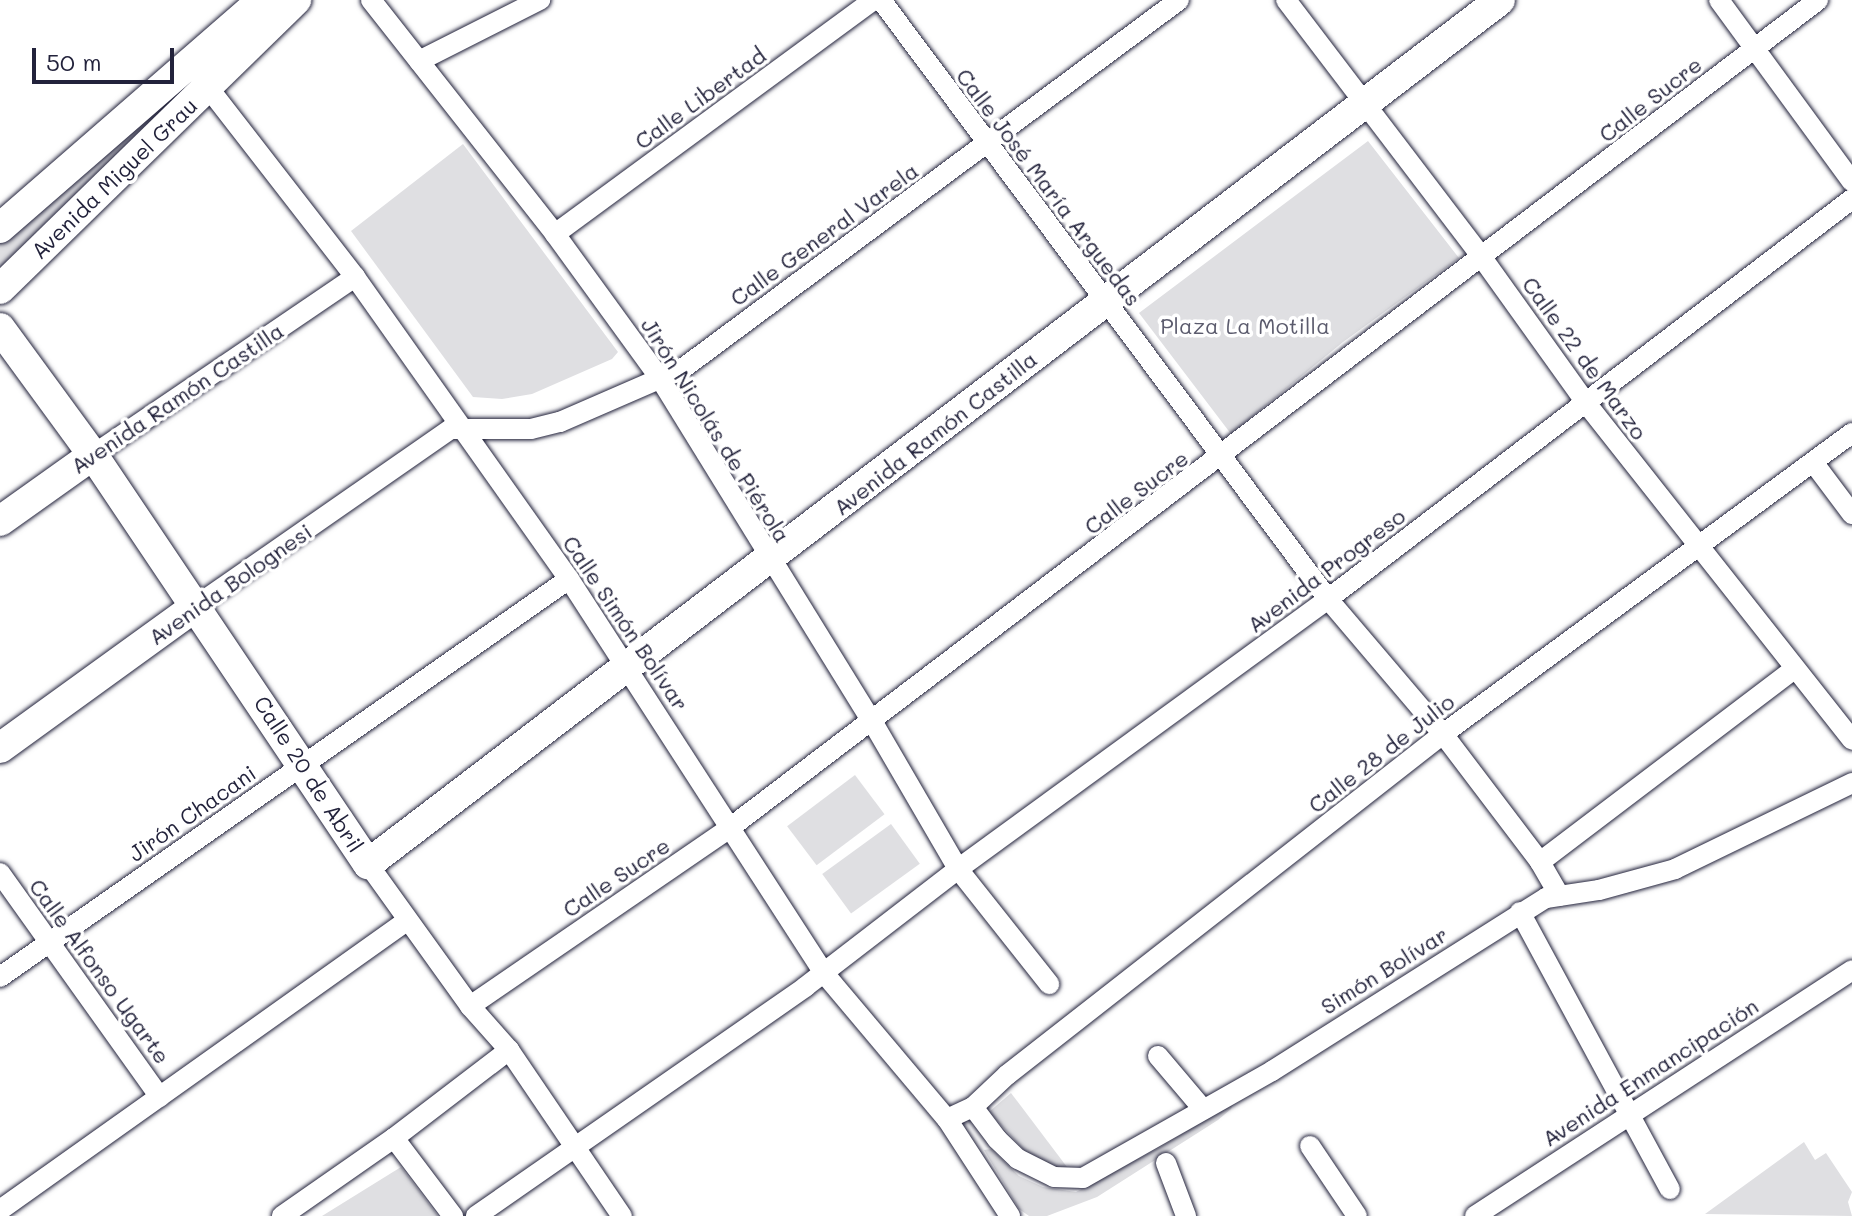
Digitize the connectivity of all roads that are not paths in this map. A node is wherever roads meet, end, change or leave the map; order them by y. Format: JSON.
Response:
{"nodes":[{"id":1,"x":262,"y":0,"type":"edge"},
{"id":2,"x":296,"y":0,"type":"edge"},
{"id":3,"x":371,"y":0,"type":"edge"},
{"id":4,"x":540,"y":0,"type":"edge"},
{"id":5,"x":873,"y":0,"type":"edge"},
{"id":6,"x":881,"y":0,"type":"edge"},
{"id":7,"x":1179,"y":0,"type":"edge"},
{"id":8,"x":1286,"y":0,"type":"edge"},
{"id":9,"x":1500,"y":0,"type":"edge"},
{"id":10,"x":1719,"y":0,"type":"edge"},
{"id":11,"x":1818,"y":0,"type":"edge"},
{"id":12,"x":1756,"y":48,"type":"junction"},
{"id":13,"x":419,"y":61,"type":"junction"},
{"id":14,"x":199,"y":75,"type":"junction"},
{"id":15,"x":1366,"y":104,"type":"junction"},
{"id":16,"x":987,"y":145,"type":"junction"},
{"id":17,"x":1852,"y":182,"type":"edge"},
{"id":18,"x":1852,"y":199,"type":"edge"},
{"id":19,"x":0,"y":228,"type":"edge"},
{"id":20,"x":555,"y":234,"type":"junction"},
{"id":21,"x":1483,"y":259,"type":"junction"},
{"id":22,"x":355,"y":277,"type":"junction"},
{"id":23,"x":0,"y":289,"type":"edge"},
{"id":24,"x":1105,"y":302,"type":"junction"},
{"id":25,"x":0,"y":328,"type":"edge"},
{"id":26,"x":661,"y":380,"type":"junction"},
{"id":27,"x":1586,"y":403,"type":"junction"},
{"id":28,"x":463,"y":429,"type":"junction"},
{"id":29,"x":1852,"y":433,"type":"edge"},
{"id":30,"x":93,"y":455,"type":"junction"},
{"id":31,"x":1223,"y":456,"type":"junction"},
{"id":32,"x":1813,"y":462,"type":"junction"},
{"id":33,"x":1852,"y":514,"type":"edge"},
{"id":34,"x":0,"y":521,"type":"edge"},
{"id":35,"x":1700,"y":548,"type":"junction"},
{"id":36,"x":771,"y":561,"type":"junction"},
{"id":37,"x":569,"y":579,"type":"junction"},
{"id":38,"x":1328,"y":599,"type":"junction"},
{"id":39,"x":196,"y":606,"type":"junction"},
{"id":40,"x":627,"y":668,"type":"junction"},
{"id":41,"x":1794,"y":669,"type":"junction"},
{"id":42,"x":872,"y":721,"type":"junction"},
{"id":43,"x":1443,"y":734,"type":"junction"},
{"id":44,"x":1852,"y":740,"type":"edge"},
{"id":45,"x":0,"y":748,"type":"edge"},
{"id":46,"x":304,"y":763,"type":"junction"},
{"id":47,"x":1852,"y":783,"type":"edge"},
{"id":48,"x":731,"y":827,"type":"junction"},
{"id":49,"x":1540,"y":862,"type":"junction"},
{"id":50,"x":368,"y":864,"type":"junction"},
{"id":51,"x":958,"y":869,"type":"junction"},
{"id":52,"x":0,"y":873,"type":"edge"},
{"id":53,"x":1560,"y":896,"type":"junction"},
{"id":54,"x":1520,"y":912,"type":"junction"},
{"id":55,"x":407,"y":921,"type":"junction"},
{"id":56,"x":50,"y":942,"type":"junction"},
{"id":57,"x":1852,"y":970,"type":"edge"},
{"id":58,"x":823,"y":972,"type":"junction"},
{"id":59,"x":0,"y":977,"type":"edge"},
{"id":60,"x":1049,"y":984,"type":"dead end"},
{"id":61,"x":470,"y":1006,"type":"junction"},
{"id":62,"x":509,"y":1050,"type":"junction"},
{"id":63,"x":1158,"y":1056,"type":"dead end"},
{"id":64,"x":160,"y":1097,"type":"junction"},
{"id":65,"x":973,"y":1107,"type":"junction"},
{"id":66,"x":1203,"y":1109,"type":"junction"},
{"id":67,"x":1629,"y":1112,"type":"junction"},
{"id":68,"x":947,"y":1119,"type":"junction"},
{"id":69,"x":394,"y":1138,"type":"junction"},
{"id":70,"x":574,"y":1145,"type":"junction"},
{"id":71,"x":1310,"y":1146,"type":"dead end"},
{"id":72,"x":1166,"y":1163,"type":"dead end"},
{"id":73,"x":1670,"y":1189,"type":"dead end"},
{"id":74,"x":0,"y":1210,"type":"edge"},
{"id":75,"x":282,"y":1216,"type":"edge"},
{"id":76,"x":453,"y":1216,"type":"edge"},
{"id":77,"x":476,"y":1216,"type":"edge"},
{"id":78,"x":622,"y":1216,"type":"edge"},
{"id":79,"x":1010,"y":1216,"type":"edge"},
{"id":80,"x":1186,"y":1216,"type":"edge"},
{"id":81,"x":1357,"y":1216,"type":"edge"},
{"id":82,"x":1475,"y":1216,"type":"edge"}],
"edges":[{"from":1,"to":14,"type":"main road","name":"Avenida Miguel Grau"},
{"from":2,"to":14,"type":"main road","name":"Avenida Miguel Grau"},
{"from":3,"to":13,"type":"street","name":"Jirón Nicolás de Piérola"},
{"from":4,"to":13,"type":"street"},
{"from":5,"to":20,"type":"street","name":"Calle Libertad"},
{"from":6,"to":16,"type":"street","name":"Calle José María Arguedas"},
{"from":7,"to":16,"type":"street","name":"Calle General Varela"},
{"from":8,"to":15,"type":"street","name":"Calle 22 de Marzo"},
{"from":9,"to":15,"type":"main road","name":"Avenida Ramón Castilla"},
{"from":10,"to":12,"type":"street"},
{"from":11,"to":12,"type":"street","name":"Calle Sucre"},
{"from":12,"to":17,"type":"street"},
{"from":12,"to":21,"type":"street","name":"Calle Sucre"},
{"from":13,"to":20,"type":"street","name":"Jirón Nicolás de Piérola"},
{"from":14,"to":19,"type":"main road","name":"Avenida Miguel Grau"},
{"from":14,"to":22,"type":"street","name":"Calle Simón Bolívar"},
{"from":14,"to":23,"type":"main road","name":"Avenida Miguel Grau"},
{"from":15,"to":21,"type":"street","name":"Calle 22 de Marzo"},
{"from":15,"to":24,"type":"main road","name":"Avenida Ramón Castilla"},
{"from":16,"to":24,"type":"street","name":"Calle José María Arguedas"},
{"from":16,"to":26,"type":"street","name":"Calle General Varela"},
{"from":18,"to":27,"type":"street","name":"Avenida Progreso"},
{"from":20,"to":26,"type":"street","name":"Jirón Nicolás de Piérola"},
{"from":21,"to":27,"type":"street","name":"Calle 22 de Marzo"},
{"from":21,"to":31,"type":"street","name":"Calle Sucre"},
{"from":22,"to":28,"type":"street","name":"Calle Simón Bolívar"},
{"from":22,"to":30,"type":"street","name":"Avenida Ramón Castilla"},
{"from":24,"to":31,"type":"street","name":"Calle José María Arguedas"},
{"from":24,"to":36,"type":"main road","name":"Avenida Ramón Castilla"},
{"from":25,"to":30,"type":"main road","name":"Calle 20 de Abril"},
{"from":26,"to":28,"type":"street","name":"Calle General Varela"},
{"from":26,"to":36,"type":"street","name":"Jirón Nicolás de Piérola"},
{"from":27,"to":35,"type":"street","name":"Calle 22 de Marzo"},
{"from":27,"to":38,"type":"street","name":"Avenida Progreso"},
{"from":28,"to":37,"type":"street","name":"Calle Simón Bolívar"},
{"from":28,"to":39,"type":"street","name":"Avenida Bolognesi"},
{"from":29,"to":32,"type":"street","name":"Calle 28 de Julio"},
{"from":30,"to":34,"type":"main road","name":"Avenida Ramón Castilla"},
{"from":30,"to":39,"type":"main road","name":"Calle 20 de Abril"},
{"from":31,"to":38,"type":"street","name":"Calle José María Arguedas"},
{"from":31,"to":42,"type":"street","name":"Calle Sucre"},
{"from":32,"to":33,"type":"street"},
{"from":32,"to":35,"type":"street","name":"Calle 28 de Julio"},
{"from":35,"to":41,"type":"street","name":"Calle 22 de Marzo"},
{"from":35,"to":43,"type":"street","name":"Calle 28 de Julio"},
{"from":36,"to":40,"type":"main road","name":"Avenida Ramón Castilla"},
{"from":36,"to":42,"type":"street","name":"Jirón Nicolás de Piérola"},
{"from":37,"to":40,"type":"street","name":"Calle Simón Bolívar"},
{"from":37,"to":46,"type":"street","name":"Jirón Chacani"},
{"from":38,"to":43,"type":"street","name":"Calle José María Arguedas"},
{"from":38,"to":51,"type":"street","name":"Avenida Progreso"},
{"from":39,"to":45,"type":"main road","name":"Avenida Bolognesi"},
{"from":39,"to":46,"type":"main road","name":"Calle 20 de Abril"},
{"from":40,"to":48,"type":"street","name":"Calle Simón Bolívar"},
{"from":40,"to":50,"type":"main road","name":"Avenida Ramón Castilla"},
{"from":41,"to":44,"type":"street","name":"Calle 22 de Marzo"},
{"from":41,"to":49,"type":"street"},
{"from":42,"to":48,"type":"street","name":"Calle Sucre"},
{"from":42,"to":51,"type":"street","name":"Jirón Nicolás de Piérola"},
{"from":43,"to":49,"type":"street","name":"Calle José María Arguedas"},
{"from":43,"to":65,"type":"street","name":"Calle 28 de Julio"},
{"from":46,"to":50,"type":"main road","name":"Calle 20 de Abril"},
{"from":46,"to":56,"type":"street","name":"Jirón Chacani"},
{"from":47,"to":53,"type":"street","name":"Simón Bolívar"},
{"from":48,"to":58,"type":"street","name":"Calle Simón Bolívar"},
{"from":48,"to":61,"type":"street","name":"Calle Sucre"},
{"from":49,"to":53,"type":"street","name":"Calle José María Arguedas"},
{"from":50,"to":55,"type":"street","name":"Calle 20 de Abril"},
{"from":51,"to":58,"type":"street","name":"Avenida Progreso"},
{"from":51,"to":60,"type":"street","name":"Jirón Nicolás de Piérola"},
{"from":52,"to":56,"type":"street","name":"Calle Alfonso Ugarte"},
{"from":53,"to":54,"type":"street","name":"Simón Bolívar"},
{"from":54,"to":66,"type":"street","name":"Simón Bolívar"},
{"from":54,"to":67,"type":"street"},
{"from":55,"to":61,"type":"street","name":"Calle 20 de Abril"},
{"from":55,"to":64,"type":"street"},
{"from":56,"to":59,"type":"street","name":"Jirón Chacani"},
{"from":56,"to":64,"type":"street","name":"Calle Alfonso Ugarte"},
{"from":57,"to":67,"type":"street","name":"Avenida Enmancipación"},
{"from":58,"to":68,"type":"street","name":"Calle Simón Bolívar"},
{"from":58,"to":70,"type":"street","name":"Avenida Progreso"},
{"from":61,"to":62,"type":"street","name":"Calle 20 de Abril"},
{"from":62,"to":69,"type":"street"},
{"from":62,"to":70,"type":"street","name":"Calle 20 de Abril"},
{"from":63,"to":66,"type":"street"},
{"from":64,"to":74,"type":"street"},
{"from":65,"to":66,"type":"street","name":"Simón Bolívar"},
{"from":65,"to":68,"type":"street","name":"Calle 28 de Julio"},
{"from":67,"to":73,"type":"street"},
{"from":67,"to":82,"type":"street","name":"Avenida Enmancipación"},
{"from":68,"to":79,"type":"street","name":"Calle Simón Bolívar"},
{"from":69,"to":75,"type":"street"},
{"from":69,"to":76,"type":"street"},
{"from":70,"to":77,"type":"street","name":"Avenida Progreso"},
{"from":70,"to":78,"type":"street","name":"Calle 20 de Abril"},
{"from":71,"to":81,"type":"street"},
{"from":72,"to":80,"type":"street"}]}
